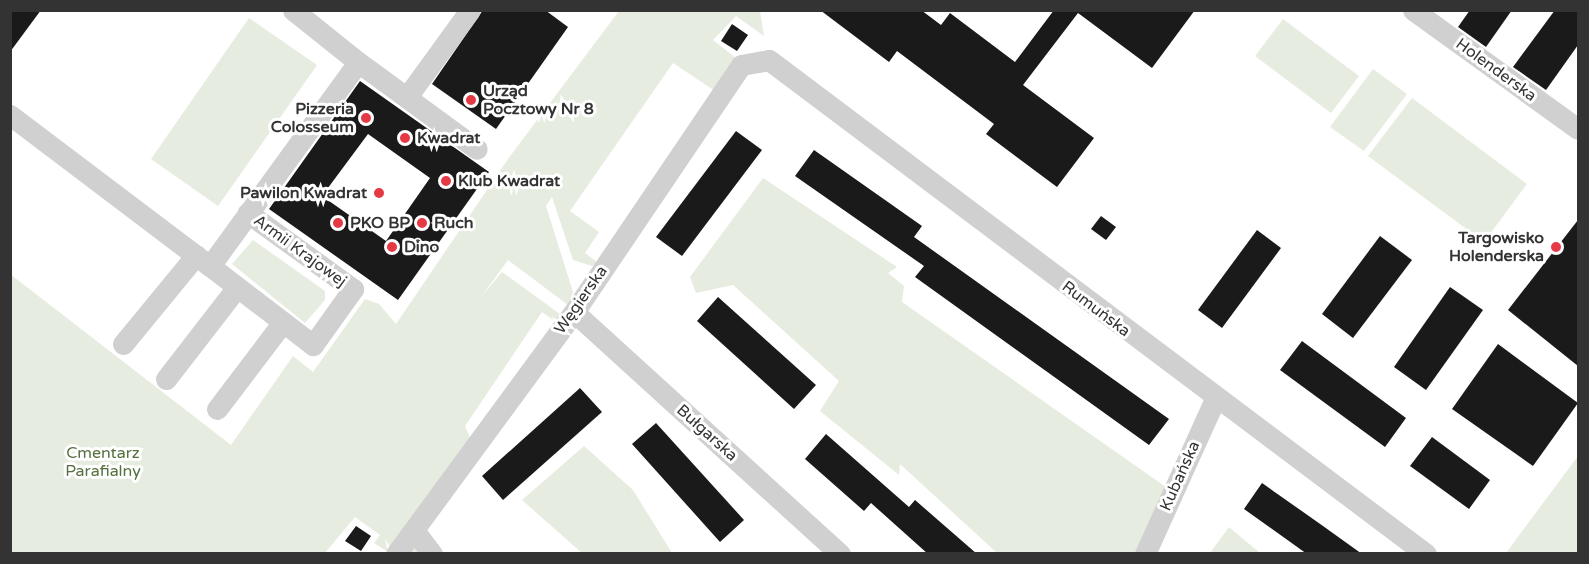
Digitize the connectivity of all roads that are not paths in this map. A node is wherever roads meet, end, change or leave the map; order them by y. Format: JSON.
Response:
{"nodes":[{"id":1,"x":293,"y":10,"type":"edge"},
{"id":2,"x":470,"y":10,"type":"edge"},
{"id":3,"x":1413,"y":10,"type":"edge"},
{"id":4,"x":769,"y":60,"type":"joint"},
{"id":5,"x":358,"y":62,"type":"junction"},
{"id":6,"x":407,"y":97,"type":"junction"},
{"id":7,"x":10,"y":115,"type":"edge"},
{"id":8,"x":1578,"y":129,"type":"edge"},
{"id":9,"x":477,"y":149,"type":"dead end"},
{"id":10,"x":248,"y":213,"type":"junction"},
{"id":11,"x":203,"y":261,"type":"junction"},
{"id":12,"x":237,"y":287,"type":"junction"},
{"id":13,"x":574,"y":312,"type":"junction"},
{"id":14,"x":283,"y":322,"type":"junction"},
{"id":15,"x":123,"y":344,"type":"dead end"},
{"id":16,"x":166,"y":379,"type":"dead end"},
{"id":17,"x":1215,"y":399,"type":"junction"},
{"id":18,"x":217,"y":410,"type":"dead end"},
{"id":19,"x":414,"y":530,"type":"junction"},
{"id":20,"x":396,"y":554,"type":"edge"},
{"id":21,"x":432,"y":554,"type":"edge"},
{"id":22,"x":840,"y":554,"type":"edge"},
{"id":23,"x":1145,"y":554,"type":"edge"},
{"id":24,"x":1426,"y":554,"type":"edge"}],
"edges":[{"from":1,"to":5,"type":"street"},
{"from":2,"to":6,"type":"street"},
{"from":3,"to":8,"type":"street","name":"Holenderska"},
{"from":4,"to":13,"type":"street","name":"Węgierska"},
{"from":4,"to":17,"type":"street","name":"Rumuńska"},
{"from":5,"to":6,"type":"street"},
{"from":5,"to":10,"type":"street","name":"Armii Krajowej"},
{"from":6,"to":9,"type":"street"},
{"from":7,"to":11,"type":"street","name":"Armii Krajowej"},
{"from":10,"to":11,"type":"street","name":"Armii Krajowej"},
{"from":10,"to":14,"type":"street","name":"Armii Krajowej"},
{"from":11,"to":12,"type":"street","name":"Armii Krajowej"},
{"from":11,"to":15,"type":"street","name":"Armii Krajowej"},
{"from":12,"to":14,"type":"street","name":"Armii Krajowej"},
{"from":12,"to":16,"type":"street"},
{"from":13,"to":19,"type":"street","name":"Węgierska"},
{"from":13,"to":22,"type":"street","name":"Bułgarska"},
{"from":14,"to":18,"type":"street"},
{"from":17,"to":23,"type":"street","name":"Kubańska"},
{"from":17,"to":24,"type":"street","name":"Rumuńska"},
{"from":19,"to":20,"type":"street","name":"Węgierska"},
{"from":19,"to":21,"type":"street"}]}
